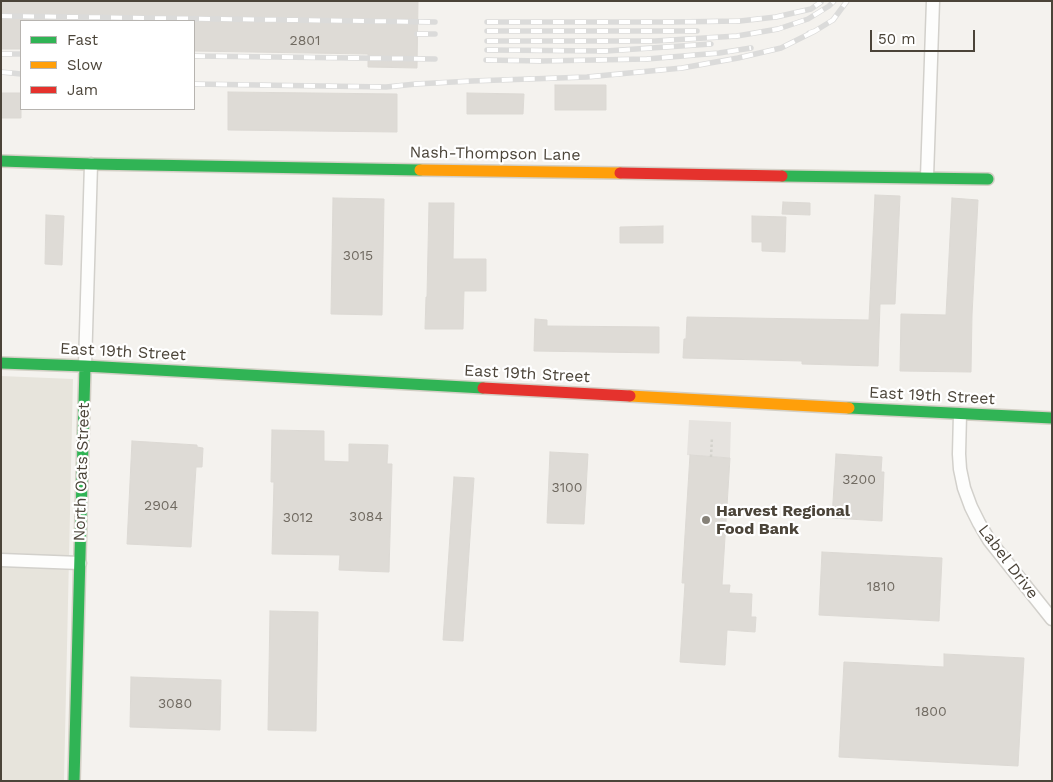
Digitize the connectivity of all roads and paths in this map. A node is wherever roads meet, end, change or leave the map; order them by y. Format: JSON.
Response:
{"nodes":[{"id":1,"x":933,"y":1,"type":"edge"},
{"id":2,"x":1,"y":161,"type":"edge"},
{"id":3,"x":90,"y":164,"type":"junction"},
{"id":4,"x":927,"y":177,"type":"junction"},
{"id":5,"x":988,"y":178,"type":"dead end"},
{"id":6,"x":1,"y":363,"type":"edge"},
{"id":7,"x":85,"y":366,"type":"junction"},
{"id":8,"x":960,"y":414,"type":"junction"},
{"id":9,"x":1052,"y":418,"type":"edge"},
{"id":10,"x":712,"y":437,"type":"dead end"},
{"id":11,"x":711,"y":457,"type":"dead end"},
{"id":12,"x":1,"y":560,"type":"edge"},
{"id":13,"x":80,"y":563,"type":"junction"},
{"id":14,"x":1052,"y":619,"type":"edge"},
{"id":15,"x":74,"y":781,"type":"edge"}],
"edges":[{"from":1,"to":4,"type":"street"},
{"from":2,"to":3,"type":"street","name":"Nash-Thompson Lane"},
{"from":3,"to":4,"type":"street","name":"Nash-Thompson Lane"},
{"from":3,"to":7,"type":"street","name":"North Oats Street"},
{"from":4,"to":5,"type":"street","name":"Nash-Thompson Lane"},
{"from":6,"to":7,"type":"street","name":"East 19th Street"},
{"from":7,"to":8,"type":"street","name":"East 19th Street"},
{"from":7,"to":13,"type":"street","name":"North Oats Street"},
{"from":8,"to":9,"type":"street","name":"East 19th Street"},
{"from":8,"to":14,"type":"street","name":"Label Drive"},
{"from":10,"to":11,"type":"path"},
{"from":12,"to":13,"type":"street"},
{"from":13,"to":15,"type":"street","name":"North Oats Street"}]}
